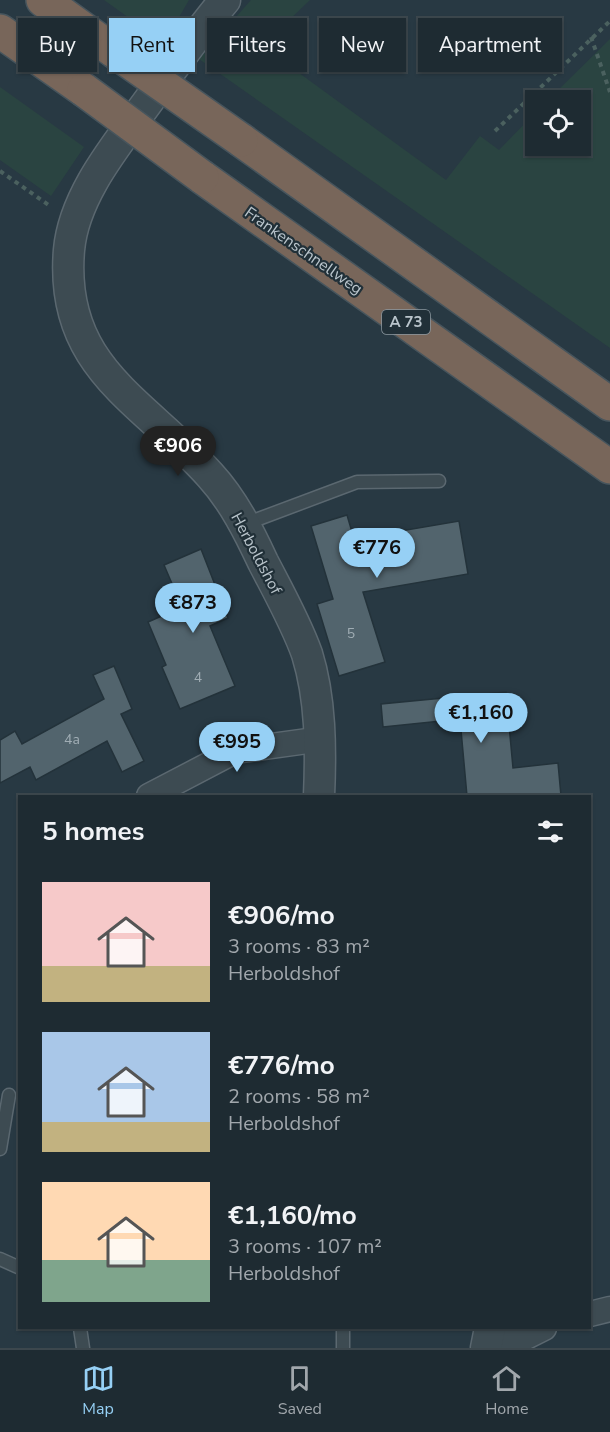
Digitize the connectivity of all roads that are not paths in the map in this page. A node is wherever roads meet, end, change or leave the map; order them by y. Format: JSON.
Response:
{"nodes":[{"id":1,"x":43,"y":0,"type":"edge"},
{"id":2,"x":225,"y":0,"type":"edge"},
{"id":3,"x":0,"y":31,"type":"edge"},
{"id":4,"x":610,"y":404,"type":"edge"},
{"id":5,"x":610,"y":467,"type":"edge"},
{"id":6,"x":439,"y":481,"type":"dead end"},
{"id":7,"x":245,"y":525,"type":"junction"},
{"id":8,"x":322,"y":739,"type":"junction"},
{"id":9,"x":151,"y":795,"type":"edge"},
{"id":10,"x":319,"y":795,"type":"edge"},
{"id":11,"x":9,"y":1095,"type":"dead end"},
{"id":12,"x":0,"y":1149,"type":"edge"},
{"id":13,"x":0,"y":1259,"type":"edge"},
{"id":14,"x":18,"y":1267,"type":"edge"},
{"id":15,"x":610,"y":1309,"type":"edge"},
{"id":16,"x":591,"y":1314,"type":"edge"},
{"id":17,"x":80,"y":1329,"type":"edge"},
{"id":18,"x":343,"y":1329,"type":"edge"},
{"id":19,"x":489,"y":1337,"type":"edge"},
{"id":20,"x":533,"y":1338,"type":"edge"},
{"id":21,"x":83,"y":1348,"type":"edge"},
{"id":22,"x":343,"y":1348,"type":"edge"}],
"edges":[{"from":1,"to":4,"type":"highway","bridge":true},
{"from":2,"to":7,"type":"street","name":"Herboldshof"},
{"from":3,"to":5,"type":"highway","name":"Frankenschnellweg","number":"A 73","bridge":true},
{"from":6,"to":7,"type":"lane"},
{"from":7,"to":8,"type":"street","name":"Herboldshof"},
{"from":8,"to":9,"type":"street"},
{"from":8,"to":10,"type":"street","name":"Herboldshof"},
{"from":11,"to":12,"type":"lane"},
{"from":13,"to":14,"type":"lane"},
{"from":15,"to":16,"type":"street"},
{"from":17,"to":21,"type":"lane"},
{"from":18,"to":22,"type":"lane"},
{"from":19,"to":20,"type":"street"}]}
